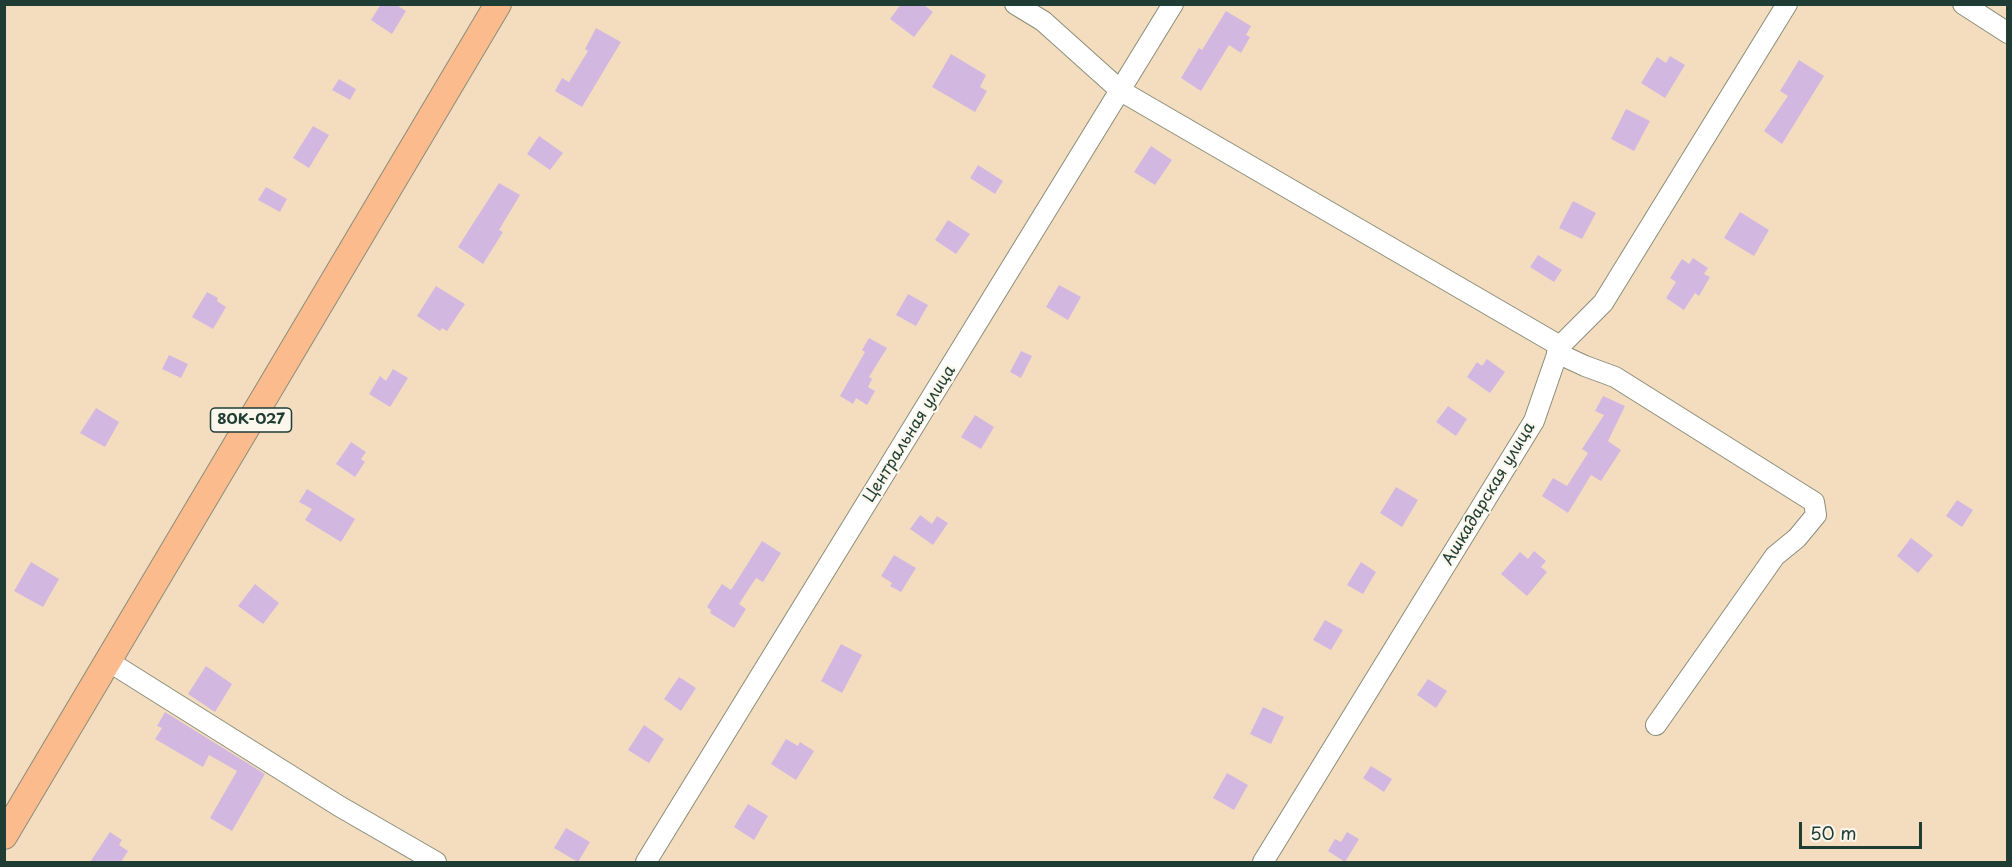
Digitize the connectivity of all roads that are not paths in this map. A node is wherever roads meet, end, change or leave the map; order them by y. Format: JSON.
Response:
{"nodes":[{"id":1,"x":498,"y":4,"type":"edge"},
{"id":2,"x":1015,"y":4,"type":"edge"},
{"id":3,"x":1173,"y":4,"type":"edge"},
{"id":4,"x":1787,"y":4,"type":"edge"},
{"id":5,"x":1963,"y":4,"type":"edge"},
{"id":6,"x":2007,"y":33,"type":"edge"},
{"id":7,"x":1121,"y":90,"type":"junction"},
{"id":8,"x":1558,"y":349,"type":"junction"},
{"id":9,"x":108,"y":661,"type":"junction"},
{"id":10,"x":1656,"y":725,"type":"dead end"},
{"id":11,"x":4,"y":836,"type":"edge"},
{"id":12,"x":436,"y":862,"type":"edge"},
{"id":13,"x":646,"y":862,"type":"edge"},
{"id":14,"x":1263,"y":862,"type":"edge"}],
"edges":[{"from":1,"to":9,"type":"main road","number":"80К-027"},
{"from":2,"to":7,"type":"street"},
{"from":3,"to":7,"type":"street","name":"Центральная улица"},
{"from":4,"to":8,"type":"street","name":"Ашкадарская улица"},
{"from":5,"to":6,"type":"street"},
{"from":7,"to":8,"type":"street"},
{"from":7,"to":13,"type":"street","name":"Центральная улица"},
{"from":8,"to":10,"type":"street"},
{"from":8,"to":14,"type":"street","name":"Ашкадарская улица"},
{"from":9,"to":11,"type":"main road","number":"80К-027"},
{"from":9,"to":12,"type":"street"}]}
